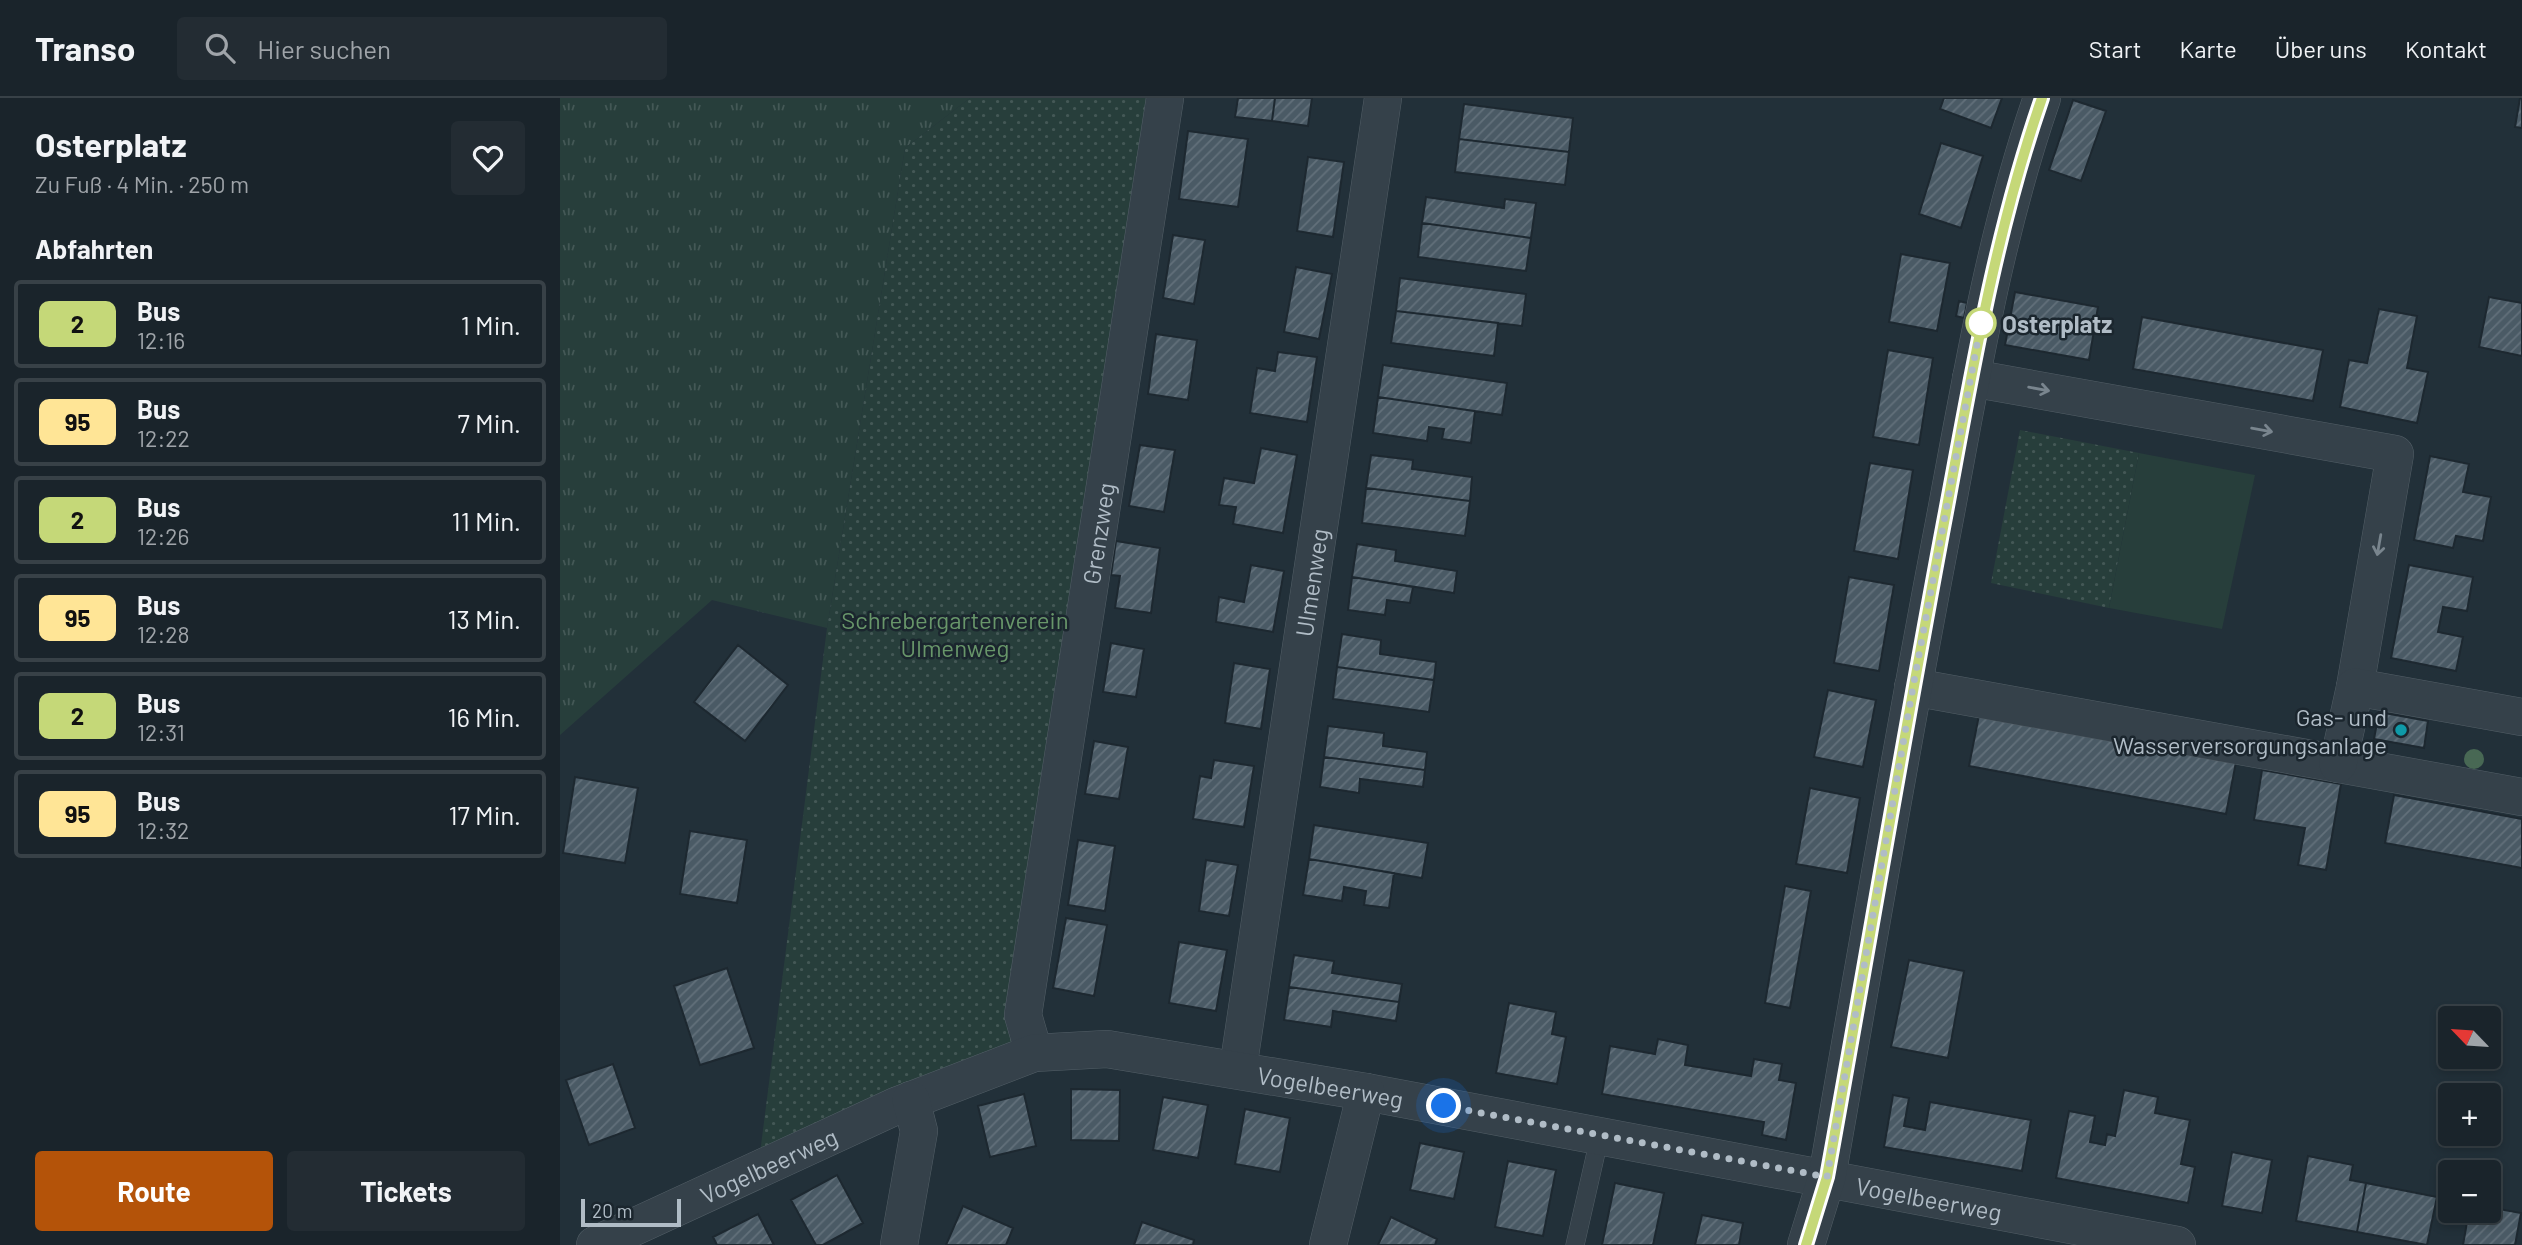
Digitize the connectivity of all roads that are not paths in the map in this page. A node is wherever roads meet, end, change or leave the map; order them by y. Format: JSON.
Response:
{"nodes":[{"id":1,"x":1166,"y":98,"type":"edge"},
{"id":2,"x":1383,"y":98,"type":"edge"},
{"id":3,"x":2042,"y":98,"type":"edge"},
{"id":4,"x":1971,"y":378,"type":"junction"},
{"id":5,"x":1913,"y":687,"type":"junction"},
{"id":6,"x":2355,"y":687,"type":"junction"},
{"id":7,"x":2522,"y":717,"type":"edge"},
{"id":8,"x":2338,"y":764,"type":"junction"},
{"id":9,"x":2522,"y":797,"type":"edge"},
{"id":10,"x":1034,"y":1053,"type":"junction"},
{"id":11,"x":1238,"y":1069,"type":"junction"},
{"id":12,"x":1366,"y":1092,"type":"junction"},
{"id":13,"x":911,"y":1101,"type":"junction"},
{"id":14,"x":1600,"y":1135,"type":"junction"},
{"id":15,"x":1827,"y":1177,"type":"junction"},
{"id":16,"x":595,"y":1245,"type":"edge"},
{"id":17,"x":899,"y":1245,"type":"edge"},
{"id":18,"x":1328,"y":1245,"type":"edge"},
{"id":19,"x":1575,"y":1245,"type":"edge"},
{"id":20,"x":1806,"y":1245,"type":"edge"},
{"id":21,"x":2177,"y":1245,"type":"edge"}],
"edges":[{"from":1,"to":10,"type":"street","name":"Grenzweg"},
{"from":2,"to":11,"type":"street","name":"Ulmenweg"},
{"from":3,"to":4,"type":"street"},
{"from":4,"to":5,"type":"street"},
{"from":4,"to":6,"type":"street","one_way":true},
{"from":5,"to":8,"type":"street"},
{"from":5,"to":15,"type":"street"},
{"from":6,"to":7,"type":"street"},
{"from":6,"to":8,"type":"street"},
{"from":8,"to":9,"type":"street"},
{"from":10,"to":11,"type":"street","name":"Vogelbeerweg"},
{"from":10,"to":13,"type":"street","name":"Vogelbeerweg"},
{"from":11,"to":12,"type":"street","name":"Vogelbeerweg"},
{"from":12,"to":14,"type":"street","name":"Vogelbeerweg"},
{"from":12,"to":18,"type":"street"},
{"from":13,"to":16,"type":"street","name":"Vogelbeerweg"},
{"from":13,"to":17,"type":"street"},
{"from":14,"to":15,"type":"street","name":"Vogelbeerweg"},
{"from":14,"to":19,"type":"lane"},
{"from":15,"to":20,"type":"street"},
{"from":15,"to":21,"type":"street","name":"Vogelbeerweg"}]}
